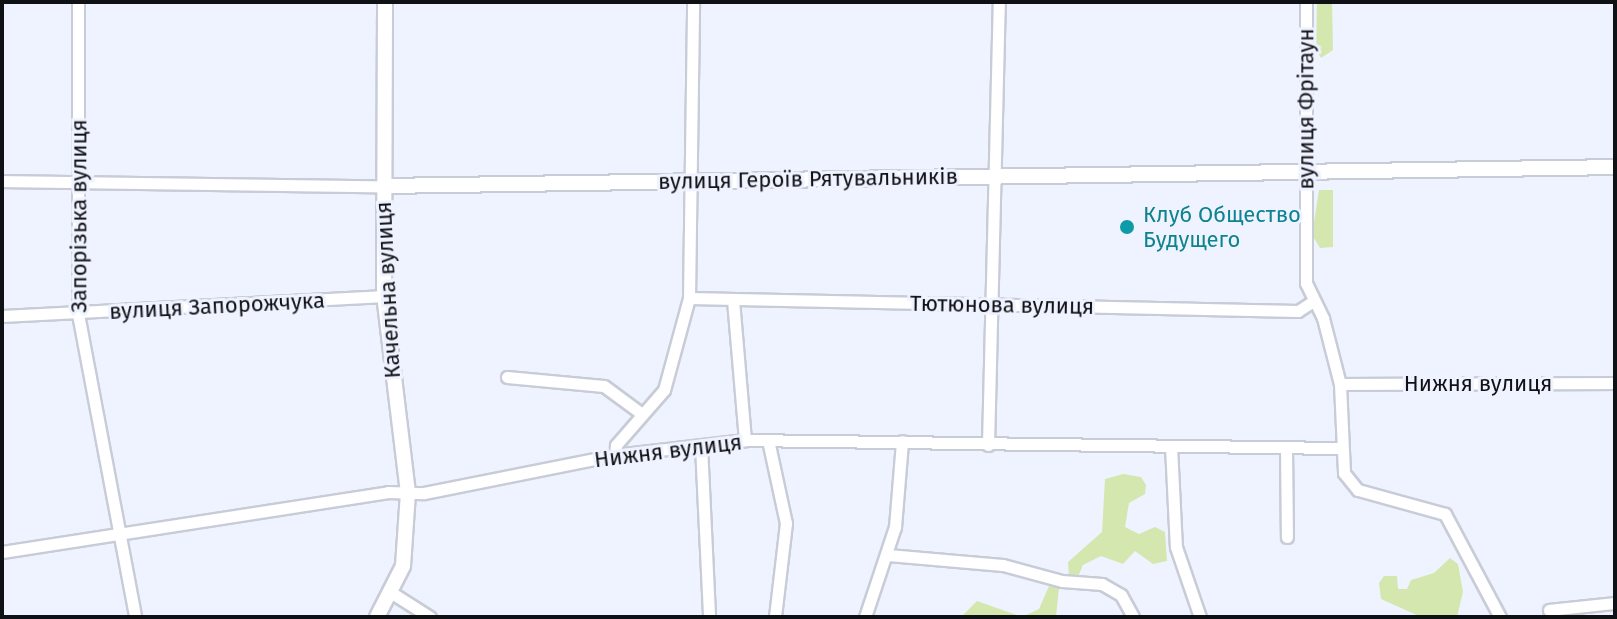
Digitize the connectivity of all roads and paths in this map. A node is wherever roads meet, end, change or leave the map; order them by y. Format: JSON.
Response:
{"nodes":[{"id":1,"x":78,"y":2,"type":"edge"},
{"id":2,"x":385,"y":2,"type":"edge"},
{"id":3,"x":693,"y":2,"type":"edge"},
{"id":4,"x":999,"y":2,"type":"edge"},
{"id":5,"x":1306,"y":2,"type":"edge"},
{"id":6,"x":1615,"y":167,"type":"edge"},
{"id":7,"x":1306,"y":171,"type":"junction"},
{"id":8,"x":998,"y":176,"type":"junction"},
{"id":9,"x":78,"y":179,"type":"junction"},
{"id":10,"x":688,"y":180,"type":"junction"},
{"id":11,"x":2,"y":181,"type":"edge"},
{"id":12,"x":383,"y":186,"type":"junction"},
{"id":13,"x":384,"y":296,"type":"junction"},
{"id":14,"x":689,"y":298,"type":"junction"},
{"id":15,"x":733,"y":300,"type":"junction"},
{"id":16,"x":1312,"y":302,"type":"junction"},
{"id":17,"x":993,"y":305,"type":"junction"},
{"id":18,"x":78,"y":314,"type":"junction"},
{"id":19,"x":2,"y":316,"type":"edge"},
{"id":20,"x":507,"y":377,"type":"dead end"},
{"id":21,"x":1615,"y":383,"type":"edge"},
{"id":22,"x":1340,"y":384,"type":"junction"},
{"id":23,"x":642,"y":414,"type":"junction"},
{"id":24,"x":745,"y":440,"type":"junction"},
{"id":25,"x":768,"y":440,"type":"junction"},
{"id":26,"x":902,"y":441,"type":"junction"},
{"id":27,"x":701,"y":445,"type":"junction"},
{"id":28,"x":988,"y":445,"type":"junction"},
{"id":29,"x":1171,"y":446,"type":"junction"},
{"id":30,"x":1286,"y":447,"type":"junction"},
{"id":31,"x":1341,"y":448,"type":"junction"},
{"id":32,"x":615,"y":455,"type":"junction"},
{"id":33,"x":408,"y":493,"type":"junction"},
{"id":34,"x":120,"y":536,"type":"junction"},
{"id":35,"x":1287,"y":537,"type":"dead end"},
{"id":36,"x":2,"y":552,"type":"edge"},
{"id":37,"x":888,"y":555,"type":"junction"},
{"id":38,"x":392,"y":593,"type":"junction"},
{"id":39,"x":1615,"y":603,"type":"edge"},
{"id":40,"x":1549,"y":610,"type":"dead end"},
{"id":41,"x":135,"y":617,"type":"edge"},
{"id":42,"x":377,"y":617,"type":"edge"},
{"id":43,"x":430,"y":617,"type":"edge"},
{"id":44,"x":709,"y":617,"type":"edge"},
{"id":45,"x":775,"y":617,"type":"edge"},
{"id":46,"x":865,"y":617,"type":"edge"},
{"id":47,"x":1133,"y":617,"type":"edge"},
{"id":48,"x":1200,"y":617,"type":"edge"},
{"id":49,"x":1500,"y":617,"type":"edge"}],
"edges":[{"from":1,"to":9,"type":"street","name":"Запорізька вулиця"},
{"from":2,"to":12,"type":"street","name":"Качельна вулиця"},
{"from":3,"to":10,"type":"street"},
{"from":4,"to":8,"type":"street"},
{"from":5,"to":7,"type":"street","name":"вулиця Фрітаун"},
{"from":6,"to":7,"type":"street","name":"вулиця Героїв Рятувальників"},
{"from":7,"to":8,"type":"street","name":"вулиця Героїв Рятувальників"},
{"from":7,"to":16,"type":"street","name":"вулиця Фрітаун"},
{"from":8,"to":10,"type":"street","name":"вулиця Героїв Рятувальників"},
{"from":8,"to":17,"type":"street"},
{"from":9,"to":11,"type":"street","name":"вулиця Героїв Рятувальників"},
{"from":9,"to":12,"type":"street","name":"вулиця Героїв Рятувальників"},
{"from":9,"to":18,"type":"street","name":"Запорізька вулиця"},
{"from":10,"to":12,"type":"street","name":"вулиця Героїв Рятувальників"},
{"from":10,"to":14,"type":"street"},
{"from":12,"to":13,"type":"street","name":"Качельна вулиця"},
{"from":13,"to":18,"type":"street","name":"вулиця Запорожчука"},
{"from":13,"to":33,"type":"street","name":"Качельна вулиця"},
{"from":14,"to":15,"type":"street","name":"Тютюнова вулиця"},
{"from":14,"to":23,"type":"street"},
{"from":15,"to":17,"type":"street","name":"Тютюнова вулиця"},
{"from":15,"to":24,"type":"street"},
{"from":16,"to":17,"type":"street","name":"Тютюнова вулиця"},
{"from":16,"to":22,"type":"street","name":"вулиця Фрітаун"},
{"from":17,"to":28,"type":"street"},
{"from":18,"to":19,"type":"street","name":"вулиця Запорожчука"},
{"from":18,"to":34,"type":"street","name":"Запорізька вулиця"},
{"from":20,"to":23,"type":"street","name":"Нижня вулиця"},
{"from":21,"to":22,"type":"street","name":"Нижня вулиця"},
{"from":22,"to":31,"type":"street","name":"вулиця Фрітаун"},
{"from":23,"to":32,"type":"street"},
{"from":24,"to":25,"type":"street","name":"Нижня вулиця"},
{"from":24,"to":27,"type":"street","name":"Нижня вулиця"},
{"from":25,"to":26,"type":"street","name":"Нижня вулиця"},
{"from":25,"to":45,"type":"street"},
{"from":26,"to":28,"type":"street","name":"Нижня вулиця"},
{"from":26,"to":37,"type":"street"},
{"from":27,"to":32,"type":"street","name":"Нижня вулиця"},
{"from":27,"to":44,"type":"street"},
{"from":28,"to":29,"type":"street","name":"Нижня вулиця"},
{"from":29,"to":30,"type":"street","name":"Нижня вулиця"},
{"from":29,"to":48,"type":"street"},
{"from":30,"to":31,"type":"street","name":"Нижня вулиця"},
{"from":30,"to":35,"type":"street"},
{"from":31,"to":49,"type":"street","name":"вулиця Фрітаун"},
{"from":32,"to":33,"type":"street","name":"Нижня вулиця"},
{"from":33,"to":34,"type":"street","name":"Нижня вулиця"},
{"from":33,"to":38,"type":"street","name":"Качельна вулиця"},
{"from":34,"to":36,"type":"street","name":"Нижня вулиця"},
{"from":34,"to":41,"type":"street","name":"Запорізька вулиця"},
{"from":37,"to":46,"type":"street"},
{"from":37,"to":47,"type":"street"},
{"from":38,"to":42,"type":"street","name":"Качельна вулиця"},
{"from":38,"to":43,"type":"street"},
{"from":39,"to":40,"type":"street"}]}
